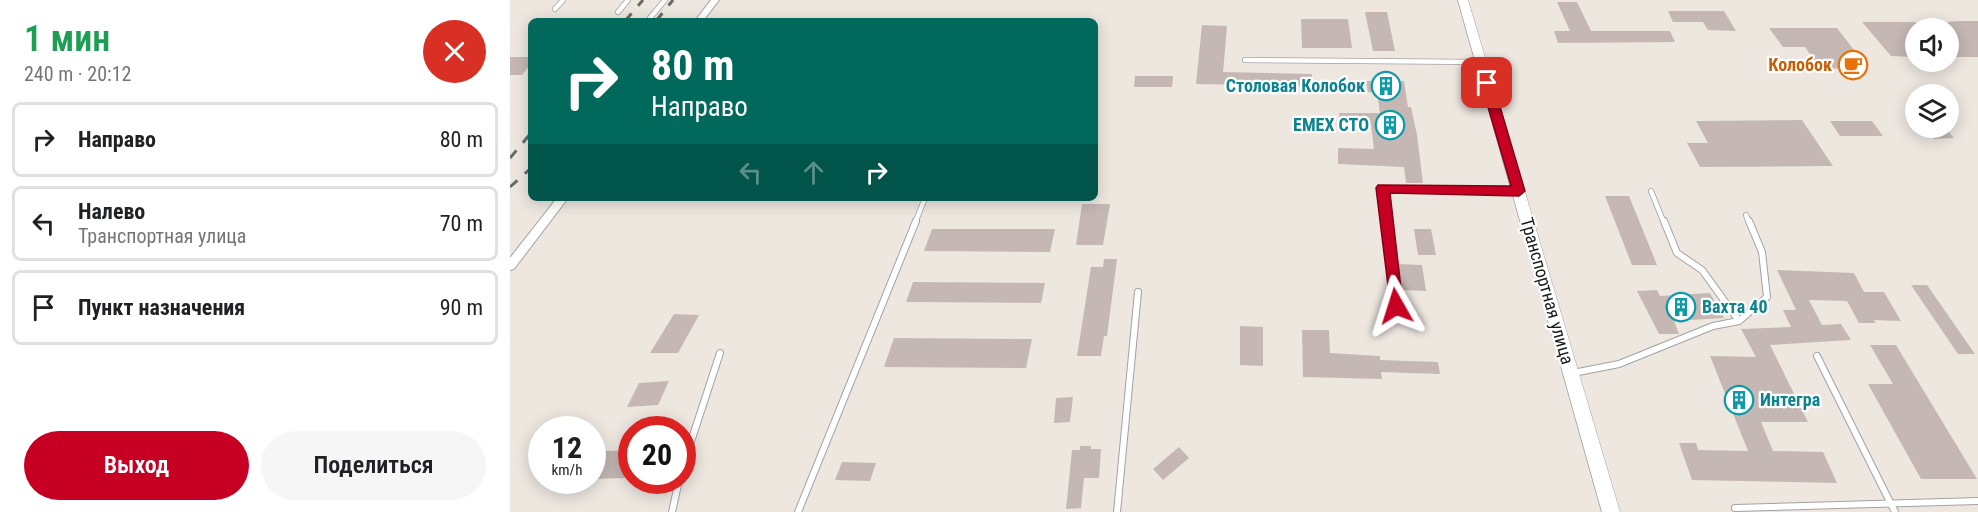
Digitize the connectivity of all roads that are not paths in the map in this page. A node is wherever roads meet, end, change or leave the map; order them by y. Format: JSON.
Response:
{"nodes":[{"id":1,"x":563,"y":0,"type":"edge"},
{"id":2,"x":628,"y":0,"type":"edge"},
{"id":3,"x":664,"y":0,"type":"edge"},
{"id":4,"x":715,"y":0,"type":"edge"},
{"id":5,"x":1463,"y":0,"type":"edge"},
{"id":6,"x":555,"y":9,"type":"dead end"},
{"id":7,"x":618,"y":12,"type":"dead end"},
{"id":8,"x":650,"y":18,"type":"dead end"},
{"id":9,"x":701,"y":18,"type":"edge"},
{"id":10,"x":1245,"y":60,"type":"dead end"},
{"id":11,"x":1480,"y":62,"type":"junction"},
{"id":12,"x":1519,"y":191,"type":"junction"},
{"id":13,"x":1651,"y":191,"type":"dead end"},
{"id":14,"x":561,"y":201,"type":"edge"},
{"id":15,"x":924,"y":201,"type":"edge"},
{"id":16,"x":1746,"y":215,"type":"dead end"},
{"id":17,"x":510,"y":266,"type":"edge"},
{"id":18,"x":1138,"y":292,"type":"dead end"},
{"id":19,"x":1396,"y":306,"type":"dead end"},
{"id":20,"x":1739,"y":321,"type":"junction"},
{"id":21,"x":720,"y":353,"type":"dead end"},
{"id":22,"x":1817,"y":356,"type":"dead end"},
{"id":23,"x":1571,"y":373,"type":"junction"},
{"id":24,"x":696,"y":426,"type":"edge"},
{"id":25,"x":676,"y":494,"type":"edge"},
{"id":26,"x":1978,"y":501,"type":"edge"},
{"id":27,"x":1890,"y":505,"type":"junction"},
{"id":28,"x":1735,"y":508,"type":"dead end"},
{"id":29,"x":672,"y":512,"type":"edge"},
{"id":30,"x":798,"y":512,"type":"edge"},
{"id":31,"x":1117,"y":512,"type":"edge"},
{"id":32,"x":1611,"y":512,"type":"edge"},
{"id":33,"x":1896,"y":512,"type":"edge"}],
"edges":[{"from":1,"to":6,"type":"lane"},
{"from":2,"to":7,"type":"lane"},
{"from":3,"to":8,"type":"lane"},
{"from":4,"to":9,"type":"street"},
{"from":5,"to":11,"type":"street","name":"Транспортная улица"},
{"from":10,"to":11,"type":"lane"},
{"from":11,"to":12,"type":"street","name":"Транспортная улица"},
{"from":12,"to":19,"type":"lane"},
{"from":12,"to":23,"type":"street","name":"Транспортная улица"},
{"from":13,"to":20,"type":"lane"},
{"from":14,"to":17,"type":"street"},
{"from":15,"to":30,"type":"lane"},
{"from":16,"to":20,"type":"lane"},
{"from":18,"to":31,"type":"lane"},
{"from":20,"to":23,"type":"lane"},
{"from":21,"to":24,"type":"lane"},
{"from":22,"to":27,"type":"lane"},
{"from":23,"to":32,"type":"street","name":"Транспортная улица"},
{"from":25,"to":29,"type":"lane"},
{"from":26,"to":27,"type":"lane"},
{"from":27,"to":28,"type":"lane"},
{"from":27,"to":33,"type":"lane"}]}
